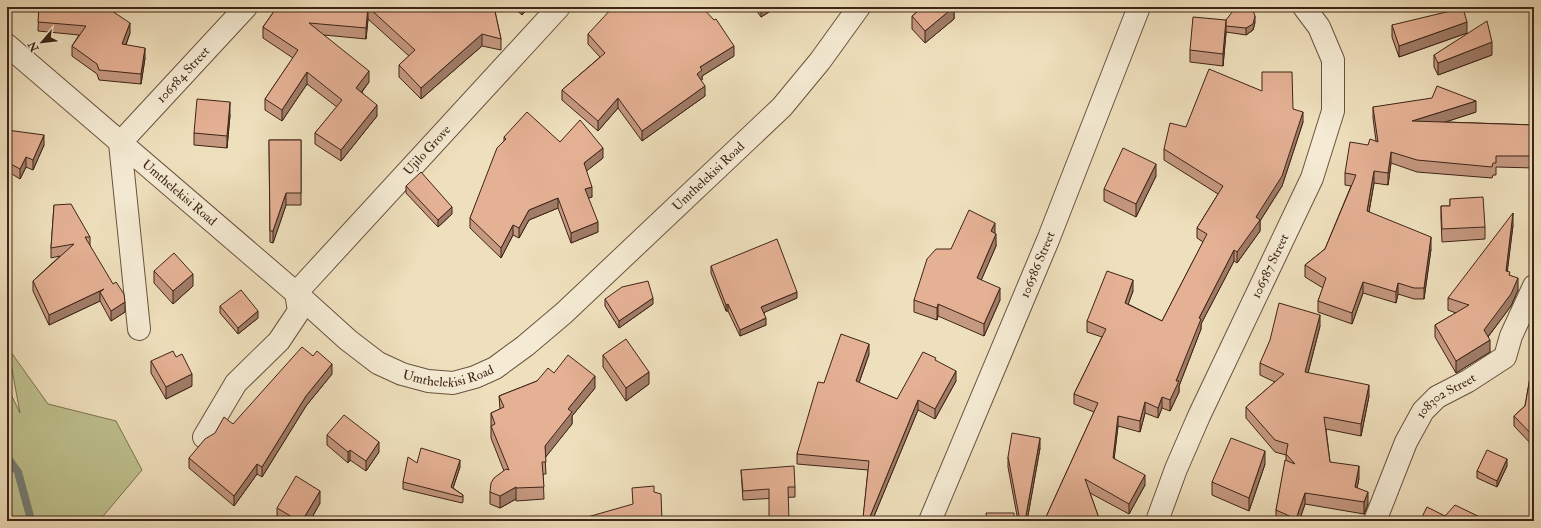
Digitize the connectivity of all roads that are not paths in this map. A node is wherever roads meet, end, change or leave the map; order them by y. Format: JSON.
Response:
{"nodes":[{"id":1,"x":246,"y":7,"type":"edge"},
{"id":2,"x":559,"y":7,"type":"edge"},
{"id":3,"x":859,"y":7,"type":"edge"},
{"id":4,"x":1139,"y":7,"type":"edge"},
{"id":5,"x":1304,"y":7,"type":"edge"},
{"id":6,"x":7,"y":45,"type":"edge"},
{"id":7,"x":120,"y":143,"type":"junction"},
{"id":8,"x":1534,"y":286,"type":"edge"},
{"id":9,"x":296,"y":293,"type":"junction"},
{"id":10,"x":139,"y":329,"type":"dead end"},
{"id":11,"x":204,"y":437,"type":"dead end"},
{"id":12,"x":930,"y":521,"type":"edge"},
{"id":13,"x":1157,"y":521,"type":"edge"},
{"id":14,"x":1375,"y":521,"type":"edge"}],
"edges":[{"from":1,"to":7,"type":"street","name":"106584 Street"},
{"from":2,"to":9,"type":"street","name":"Ujilo Grove"},
{"from":3,"to":9,"type":"street","name":"Umthelekisi Road"},
{"from":4,"to":12,"type":"street","name":"106586 Street"},
{"from":5,"to":13,"type":"street","name":"106587 Street"},
{"from":6,"to":7,"type":"street","name":"Umthelekisi Road"},
{"from":7,"to":9,"type":"street","name":"Umthelekisi Road"},
{"from":7,"to":10,"type":"street"},
{"from":8,"to":14,"type":"street","name":"108302 Street"},
{"from":9,"to":11,"type":"street"}]}
